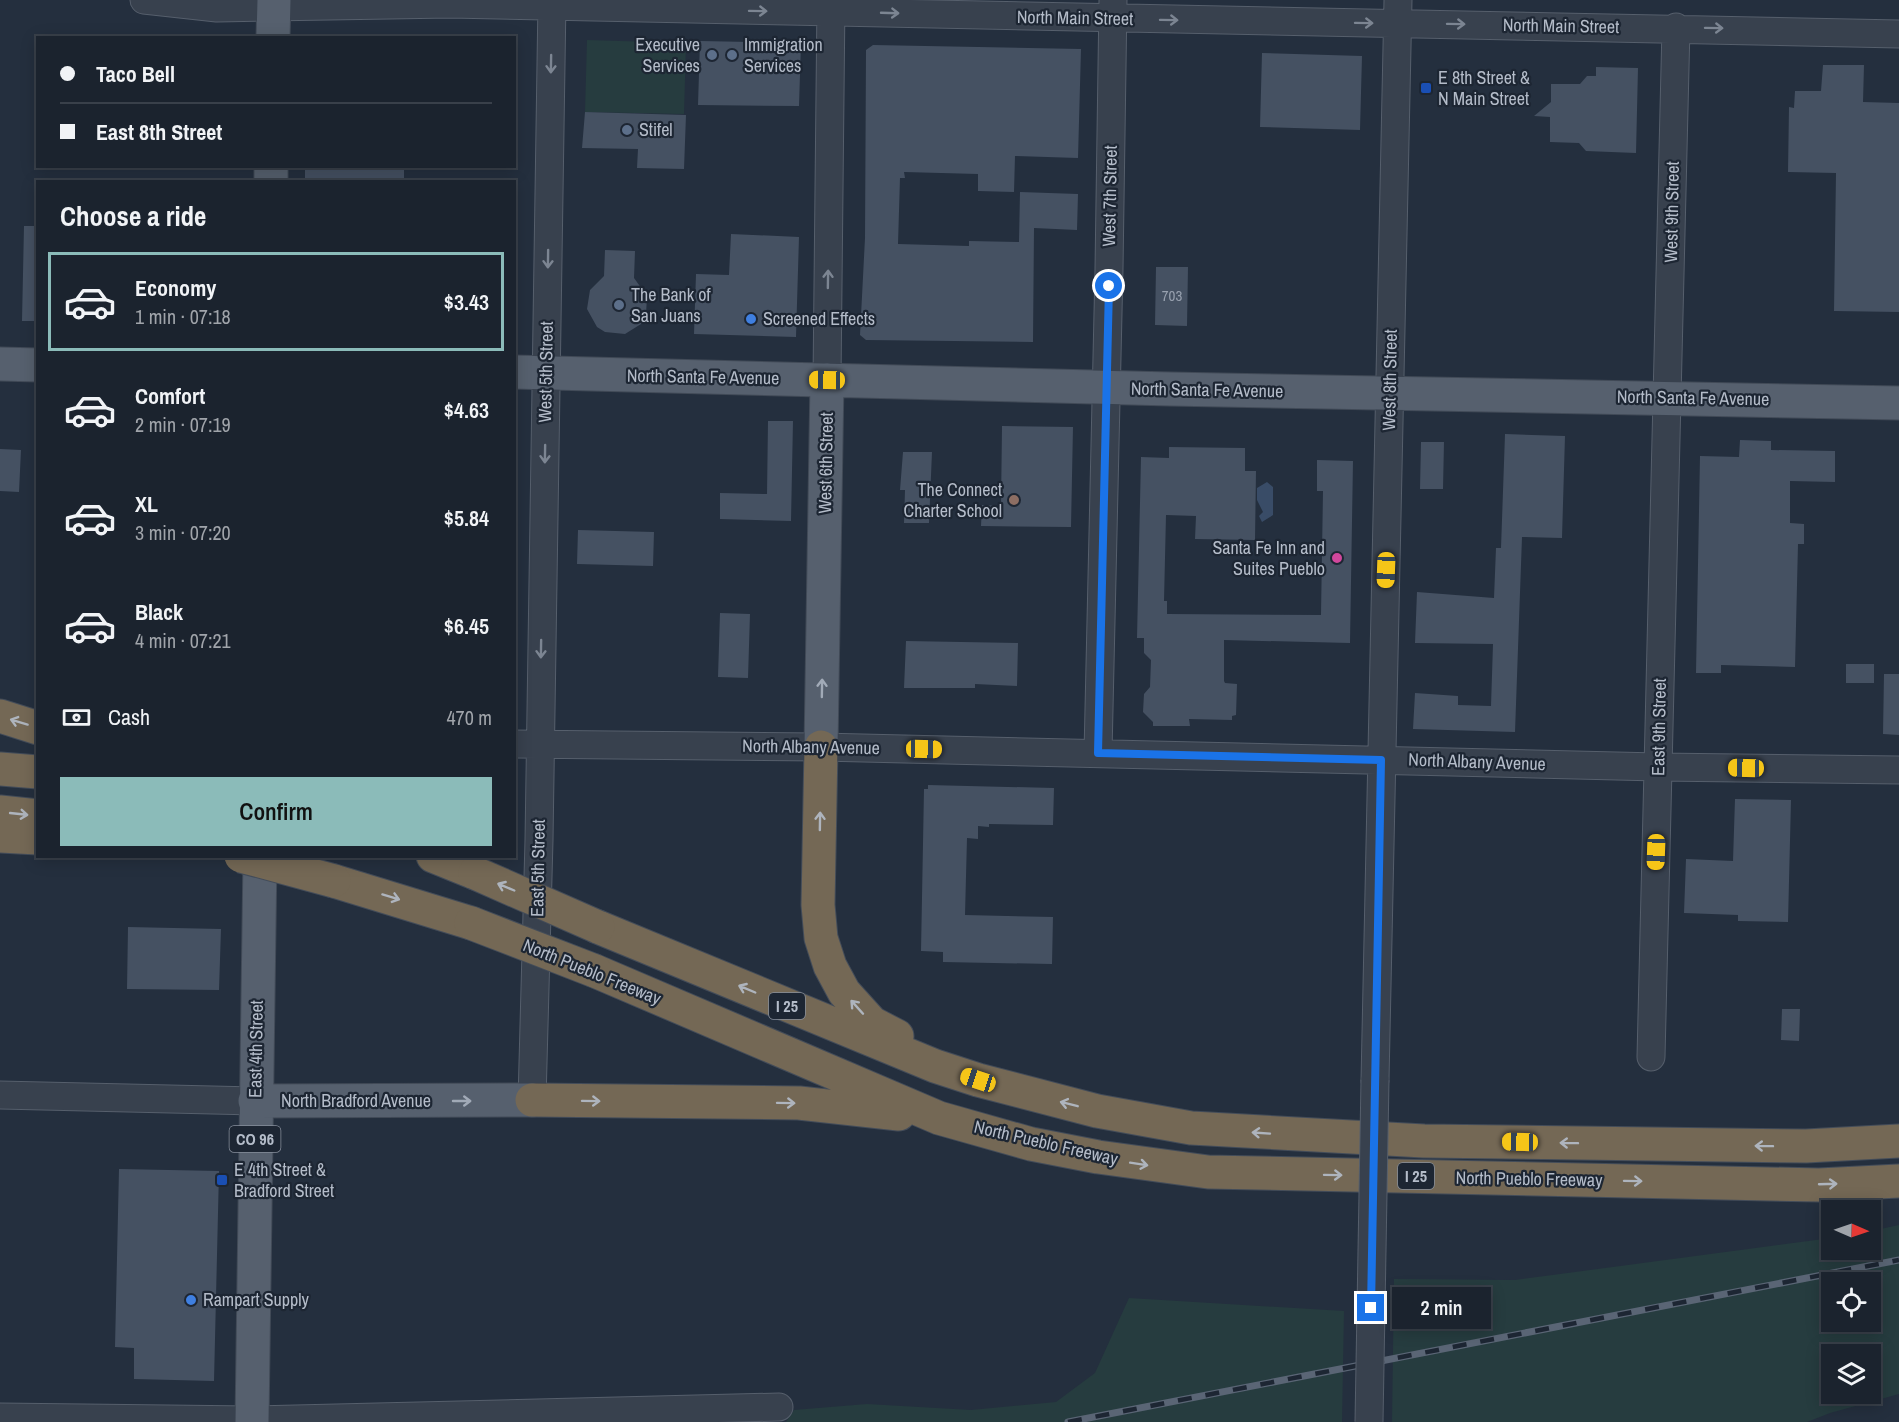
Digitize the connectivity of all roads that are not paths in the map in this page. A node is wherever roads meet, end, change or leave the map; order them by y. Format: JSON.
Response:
{"nodes":[{"id":1,"x":144,"y":0,"type":"edge"},
{"id":2,"x":552,"y":3,"type":"edge"},
{"id":3,"x":831,"y":6,"type":"edge"},
{"id":4,"x":1112,"y":10,"type":"edge"},
{"id":5,"x":1398,"y":11,"type":"edge"},
{"id":6,"x":274,"y":15,"type":"edge"},
{"id":7,"x":1676,"y":27,"type":"junction"},
{"id":8,"x":1899,"y":34,"type":"edge"},
{"id":9,"x":0,"y":364,"type":"edge"},
{"id":10,"x":36,"y":365,"type":"edge"},
{"id":11,"x":530,"y":373,"type":"edge"},
{"id":12,"x":827,"y":380,"type":"junction"},
{"id":13,"x":1105,"y":387,"type":"junction"},
{"id":14,"x":1390,"y":393,"type":"junction"},
{"id":15,"x":1667,"y":397,"type":"junction"},
{"id":16,"x":1899,"y":403,"type":"edge"},
{"id":17,"x":0,"y":716,"type":"edge"},
{"id":18,"x":36,"y":727,"type":"edge"},
{"id":19,"x":527,"y":744,"type":"edge"},
{"id":20,"x":821,"y":747,"type":"junction"},
{"id":21,"x":1098,"y":753,"type":"junction"},
{"id":22,"x":1381,"y":760,"type":"junction"},
{"id":23,"x":1658,"y":767,"type":"junction"},
{"id":24,"x":0,"y":769,"type":"edge"},
{"id":25,"x":1899,"y":770,"type":"edge"},
{"id":26,"x":36,"y":772,"type":"edge"},
{"id":27,"x":0,"y":812,"type":"edge"},
{"id":28,"x":36,"y":816,"type":"edge"},
{"id":29,"x":0,"y":836,"type":"edge"},
{"id":30,"x":36,"y":838,"type":"edge"},
{"id":31,"x":248,"y":858,"type":"edge"},
{"id":32,"x":260,"y":858,"type":"edge"},
{"id":33,"x":438,"y":858,"type":"edge"},
{"id":34,"x":1651,"y":1057,"type":"dead end"},
{"id":35,"x":978,"y":1080,"type":"junction"},
{"id":36,"x":0,"y":1095,"type":"edge"},
{"id":37,"x":532,"y":1100,"type":"junction"},
{"id":38,"x":255,"y":1101,"type":"junction"},
{"id":39,"x":939,"y":1118,"type":"junction"},
{"id":40,"x":1894,"y":1141,"type":"edge"},
{"id":41,"x":1899,"y":1181,"type":"edge"},
{"id":42,"x":779,"y":1407,"type":"dead end"},
{"id":43,"x":0,"y":1417,"type":"edge"},
{"id":44,"x":252,"y":1421,"type":"edge"},
{"id":45,"x":1369,"y":1422,"type":"edge"}],
"edges":[{"from":1,"to":6,"type":"street","name":"North Main Street"},
{"from":2,"to":3,"type":"street","name":"North Main Street","one_way":true},
{"from":2,"to":6,"type":"street","name":"North Main Street"},
{"from":2,"to":11,"type":"street","name":"West 5th Street","one_way":true},
{"from":3,"to":4,"type":"street","name":"North Main Street","one_way":true},
{"from":12,"to":3,"type":"street","name":"West 6th Street","one_way":true},
{"from":4,"to":5,"type":"street","name":"North Main Street","one_way":true},
{"from":4,"to":13,"type":"street","name":"West 7th Street"},
{"from":5,"to":7,"type":"street","name":"North Main Street","one_way":true},
{"from":5,"to":14,"type":"street","name":"West 8th Street"},
{"from":7,"to":8,"type":"street","name":"North Main Street","one_way":true},
{"from":7,"to":15,"type":"street","name":"West 9th Street"},
{"from":9,"to":10,"type":"main road"},
{"from":11,"to":12,"type":"main road","name":"North Santa Fe Avenue"},
{"from":11,"to":19,"type":"street","name":"West 5th Street","one_way":true},
{"from":12,"to":13,"type":"main road","name":"North Santa Fe Avenue"},
{"from":20,"to":12,"type":"main road","name":"West 6th Street","one_way":true},
{"from":13,"to":14,"type":"main road","name":"North Santa Fe Avenue"},
{"from":13,"to":21,"type":"street","name":"West 7th Street"},
{"from":14,"to":15,"type":"main road","name":"North Santa Fe Avenue"},
{"from":14,"to":22,"type":"street","name":"West 8th Street"},
{"from":15,"to":16,"type":"main road","name":"North Santa Fe Avenue"},
{"from":15,"to":23,"type":"street","name":"East 9th Street"},
{"from":18,"to":17,"type":"highway","one_way":true},
{"from":19,"to":20,"type":"street","name":"North Albany Avenue"},
{"from":19,"to":37,"type":"street","name":"East 5th Street"},
{"from":20,"to":21,"type":"street","name":"North Albany Avenue"},
{"from":35,"to":20,"type":"highway","one_way":true},
{"from":21,"to":22,"type":"street","name":"North Albany Avenue"},
{"from":22,"to":23,"type":"street","name":"North Albany Avenue"},
{"from":22,"to":45,"type":"street","name":"West 8th Street","bridge":true},
{"from":23,"to":25,"type":"street","name":"North Albany Avenue"},
{"from":23,"to":34,"type":"street","name":"East 9th Street"},
{"from":24,"to":26,"type":"highway"},
{"from":27,"to":28,"type":"highway","one_way":true},
{"from":29,"to":30,"type":"highway"},
{"from":31,"to":39,"type":"highway","name":"North Pueblo Freeway","number":"I 25","one_way":true,"bridge":true},
{"from":32,"to":38,"type":"main road","name":"East 4th Street","number":"CO 96"},
{"from":35,"to":33,"type":"highway","name":"North Pueblo Freeway","number":"I 25","one_way":true,"bridge":true},
{"from":40,"to":35,"type":"highway","name":"North Pueblo Freeway","number":"I 25","one_way":true},
{"from":36,"to":38,"type":"street","name":"North Bradford Avenue"},
{"from":38,"to":37,"type":"main road","name":"North Bradford Avenue","one_way":true},
{"from":37,"to":39,"type":"highway","one_way":true},
{"from":38,"to":44,"type":"main road","name":"East 4th Street","number":"CO 96"},
{"from":39,"to":41,"type":"highway","name":"North Pueblo Freeway","number":"I 25","one_way":true},
{"from":42,"to":44,"type":"street"},
{"from":43,"to":44,"type":"street"}]}
